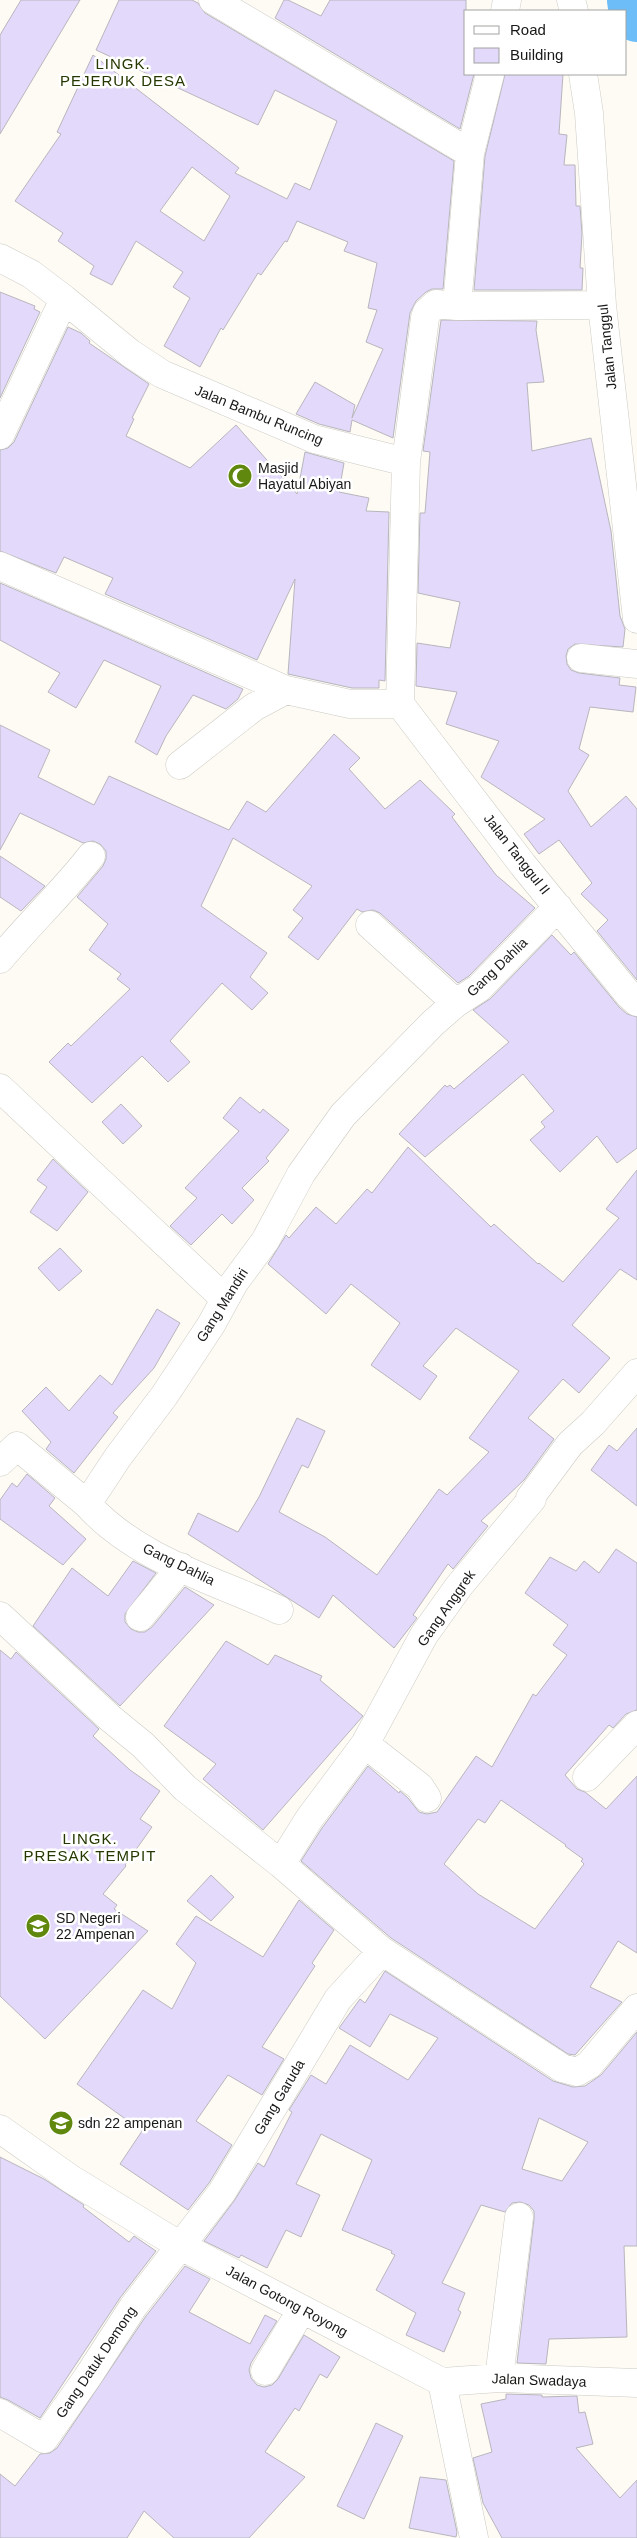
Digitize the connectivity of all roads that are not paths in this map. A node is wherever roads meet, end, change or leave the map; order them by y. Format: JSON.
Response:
{"nodes":[{"id":1,"x":214,"y":0,"type":"edge"},
{"id":2,"x":244,"y":8,"type":"edge"},
{"id":3,"x":490,"y":75,"type":"edge"},
{"id":4,"x":583,"y":75,"type":"edge"},
{"id":5,"x":470,"y":153,"type":"junction"},
{"id":6,"x":0,"y":258,"type":"edge"},
{"id":7,"x":64,"y":299,"type":"junction"},
{"id":8,"x":602,"y":305,"type":"junction"},
{"id":9,"x":457,"y":306,"type":"junction"},
{"id":10,"x":0,"y":435,"type":"edge"},
{"id":11,"x":406,"y":462,"type":"junction"},
{"id":12,"x":0,"y":566,"type":"edge"},
{"id":13,"x":637,"y":619,"type":"edge"},
{"id":14,"x":581,"y":658,"type":"dead end"},
{"id":15,"x":637,"y":664,"type":"edge"},
{"id":16,"x":286,"y":690,"type":"junction"},
{"id":17,"x":400,"y":704,"type":"junction"},
{"id":18,"x":180,"y":765,"type":"dead end"},
{"id":19,"x":91,"y":856,"type":"dead end"},
{"id":20,"x":558,"y":907,"type":"junction"},
{"id":21,"x":370,"y":925,"type":"dead end"},
{"id":22,"x":0,"y":959,"type":"edge"},
{"id":23,"x":637,"y":1002,"type":"edge"},
{"id":24,"x":456,"y":1003,"type":"junction"},
{"id":25,"x":433,"y":1024,"type":"joint"},
{"id":26,"x":0,"y":1088,"type":"edge"},
{"id":27,"x":225,"y":1299,"type":"junction"},
{"id":28,"x":637,"y":1374,"type":"edge"},
{"id":29,"x":0,"y":1462,"type":"edge"},
{"id":30,"x":88,"y":1504,"type":"junction"},
{"id":31,"x":181,"y":1567,"type":"junction"},
{"id":32,"x":279,"y":1610,"type":"dead end"},
{"id":33,"x":0,"y":1616,"type":"edge"},
{"id":34,"x":140,"y":1617,"type":"dead end"},
{"id":35,"x":637,"y":1725,"type":"edge"},
{"id":36,"x":365,"y":1744,"type":"junction"},
{"id":37,"x":587,"y":1777,"type":"dead end"},
{"id":38,"x":427,"y":1798,"type":"dead end"},
{"id":39,"x":281,"y":1864,"type":"junction"},
{"id":40,"x":382,"y":1951,"type":"junction"},
{"id":41,"x":637,"y":2008,"type":"edge"},
{"id":42,"x":0,"y":2129,"type":"edge"},
{"id":43,"x":519,"y":2217,"type":"dead end"},
{"id":44,"x":179,"y":2245,"type":"junction"},
{"id":45,"x":302,"y":2309,"type":"junction"},
{"id":46,"x":265,"y":2371,"type":"dead end"},
{"id":47,"x":499,"y":2378,"type":"junction"},
{"id":48,"x":442,"y":2382,"type":"junction"},
{"id":49,"x":637,"y":2383,"type":"edge"},
{"id":50,"x":0,"y":2413,"type":"edge"},
{"id":51,"x":474,"y":2538,"type":"edge"}],
"edges":[{"from":1,"to":2,"type":"street"},
{"from":2,"to":5,"type":"street"},
{"from":3,"to":5,"type":"street"},
{"from":4,"to":8,"type":"street","name":"Jalan Tanggul"},
{"from":5,"to":9,"type":"street"},
{"from":6,"to":7,"type":"street","name":"Jalan Bambu Runcing"},
{"from":7,"to":10,"type":"street"},
{"from":7,"to":11,"type":"street","name":"Jalan Bambu Runcing"},
{"from":8,"to":9,"type":"street"},
{"from":8,"to":13,"type":"street","name":"Jalan Tanggul"},
{"from":9,"to":11,"type":"street"},
{"from":11,"to":17,"type":"street"},
{"from":12,"to":16,"type":"street"},
{"from":14,"to":15,"type":"street"},
{"from":16,"to":17,"type":"street"},
{"from":16,"to":18,"type":"street"},
{"from":17,"to":20,"type":"street","name":"Jalan Tanggul II"},
{"from":19,"to":22,"type":"street"},
{"from":20,"to":23,"type":"street","name":"Jalan Tanggul II"},
{"from":20,"to":24,"type":"street","name":"Gang Dahlia"},
{"from":21,"to":24,"type":"street"},
{"from":24,"to":25,"type":"street","name":"Gang Dahlia"},
{"from":25,"to":27,"type":"street","name":"Gang Mandiri"},
{"from":26,"to":27,"type":"street"},
{"from":27,"to":30,"type":"street","name":"Gang Mandiri"},
{"from":28,"to":36,"type":"street","name":"Gang Anggrek"},
{"from":29,"to":30,"type":"street"},
{"from":30,"to":31,"type":"street","name":"Gang Dahlia"},
{"from":31,"to":32,"type":"street","name":"Gang Dahlia"},
{"from":31,"to":34,"type":"street"},
{"from":33,"to":39,"type":"street"},
{"from":35,"to":37,"type":"street"},
{"from":36,"to":38,"type":"street"},
{"from":36,"to":39,"type":"street","name":"Gang Anggrek"},
{"from":39,"to":40,"type":"street"},
{"from":40,"to":41,"type":"street"},
{"from":40,"to":44,"type":"street","name":"Gang Garuda"},
{"from":42,"to":44,"type":"street","name":"Jalan Gotong Royong"},
{"from":43,"to":47,"type":"street"},
{"from":44,"to":45,"type":"street","name":"Jalan Gotong Royong"},
{"from":44,"to":50,"type":"street","name":"Gang Datuk Demong"},
{"from":45,"to":46,"type":"street"},
{"from":45,"to":48,"type":"street","name":"Jalan Gotong Royong"},
{"from":47,"to":48,"type":"street","name":"Jalan Swadaya"},
{"from":47,"to":49,"type":"street","name":"Jalan Swadaya"},
{"from":48,"to":51,"type":"street"}]}
